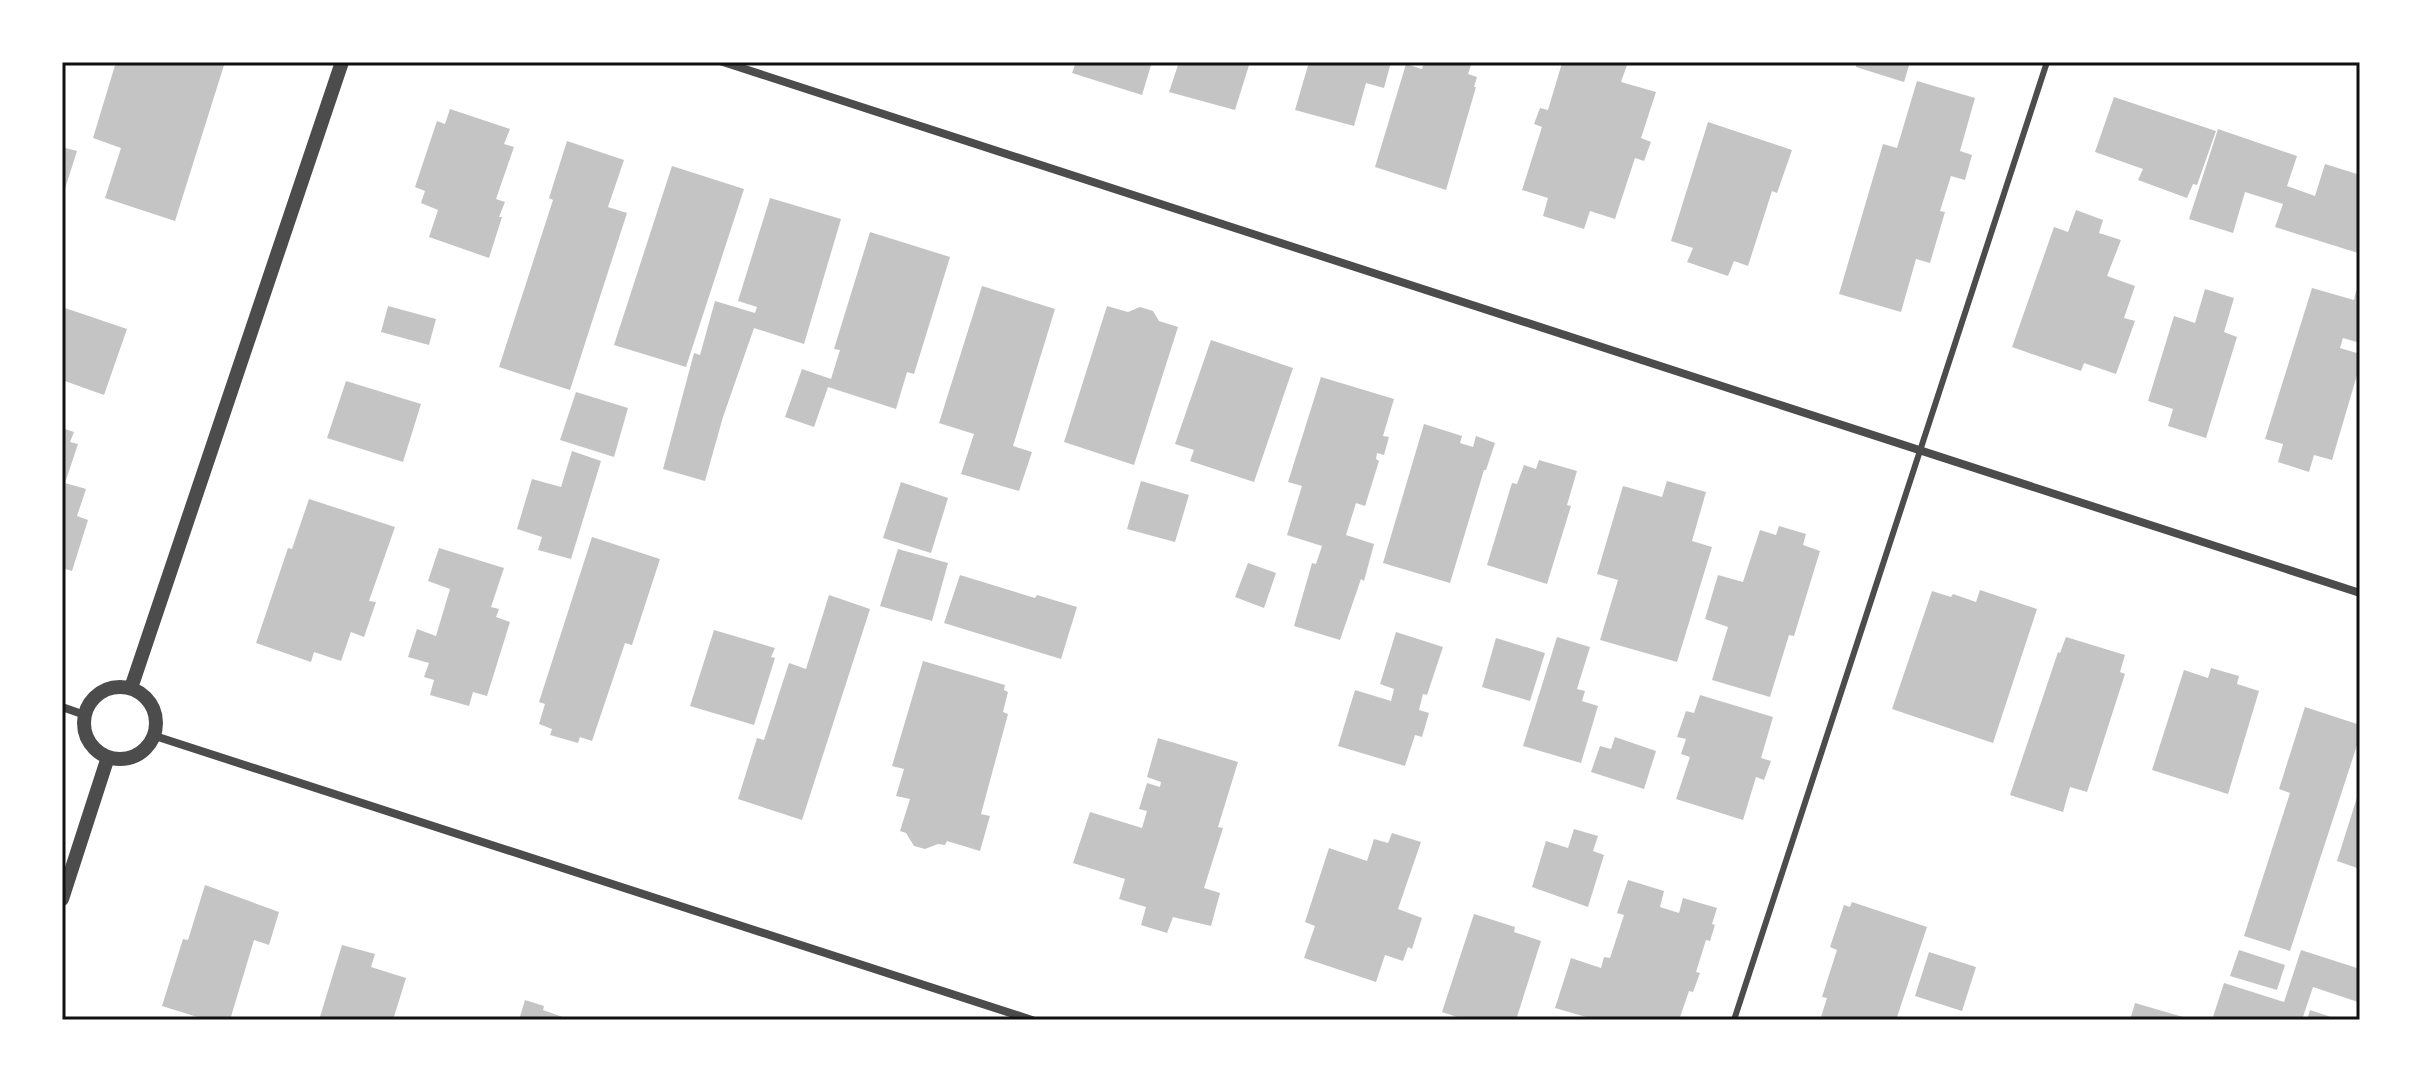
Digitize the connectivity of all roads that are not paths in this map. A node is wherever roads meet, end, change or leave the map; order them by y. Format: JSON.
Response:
{"nodes":[{"id":1,"x":342,"y":62,"type":"edge"},
{"id":2,"x":723,"y":62,"type":"edge"},
{"id":3,"x":2047,"y":62,"type":"edge"},
{"id":4,"x":1918,"y":451,"type":"junction"},
{"id":5,"x":2360,"y":593,"type":"edge"},
{"id":6,"x":131,"y":688,"type":"junction"},
{"id":7,"x":62,"y":707,"type":"edge"},
{"id":8,"x":85,"y":715,"type":"junction"},
{"id":9,"x":155,"y":736,"type":"junction"},
{"id":10,"x":108,"y":757,"type":"junction"},
{"id":11,"x":62,"y":899,"type":"edge"},
{"id":12,"x":1032,"y":1020,"type":"edge"},
{"id":13,"x":1734,"y":1020,"type":"edge"}],
"edges":[{"from":1,"to":6,"type":"street"},
{"from":2,"to":4,"type":"street"},
{"from":3,"to":4,"type":"lane"},
{"from":4,"to":5,"type":"street"},
{"from":4,"to":13,"type":"lane"},
{"from":6,"to":8,"type":"street"},
{"from":6,"to":9,"type":"street"},
{"from":7,"to":8,"type":"street"},
{"from":8,"to":10,"type":"street"},
{"from":9,"to":10,"type":"street"},
{"from":9,"to":12,"type":"street"},
{"from":10,"to":11,"type":"street"}]}
